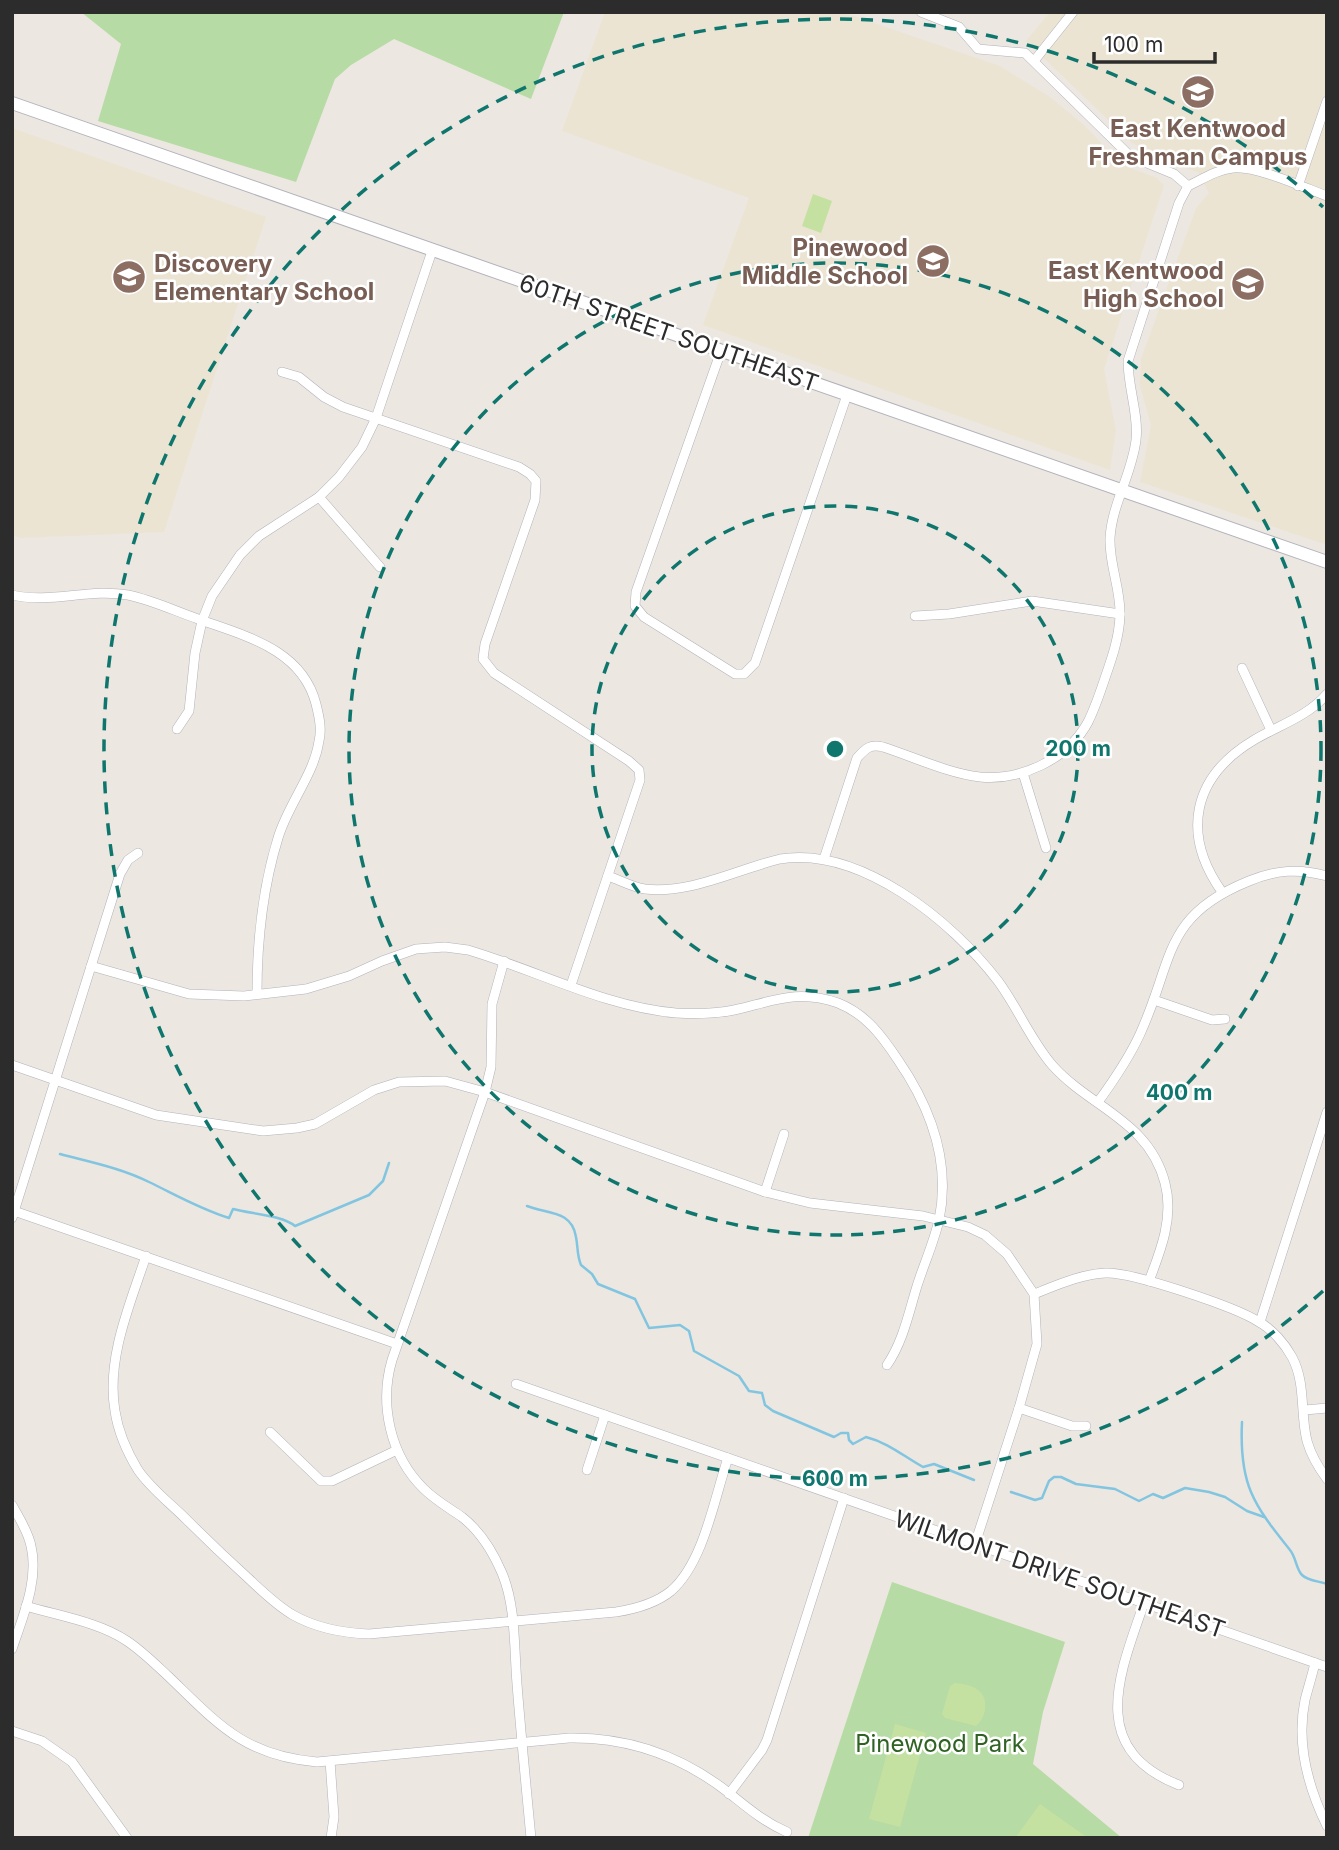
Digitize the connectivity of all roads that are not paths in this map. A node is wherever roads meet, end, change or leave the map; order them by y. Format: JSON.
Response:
{"nodes":[{"id":1,"x":920,"y":12,"type":"edge"},
{"id":2,"x":1073,"y":12,"type":"edge"},
{"id":3,"x":1034,"y":61,"type":"junction"},
{"id":4,"x":1327,"y":101,"type":"edge"},
{"id":5,"x":12,"y":103,"type":"edge"},
{"id":6,"x":1188,"y":186,"type":"junction"},
{"id":7,"x":1298,"y":186,"type":"junction"},
{"id":8,"x":1327,"y":196,"type":"edge"},
{"id":9,"x":432,"y":251,"type":"junction"},
{"id":10,"x":720,"y":351,"type":"junction"},
{"id":11,"x":282,"y":372,"type":"dead end"},
{"id":12,"x":847,"y":395,"type":"junction"},
{"id":13,"x":376,"y":418,"type":"junction"},
{"id":14,"x":1123,"y":491,"type":"junction"},
{"id":15,"x":319,"y":497,"type":"junction"},
{"id":16,"x":1327,"y":562,"type":"edge"},
{"id":17,"x":380,"y":566,"type":"dead end"},
{"id":18,"x":12,"y":595,"type":"edge"},
{"id":19,"x":1120,"y":614,"type":"junction"},
{"id":20,"x":915,"y":616,"type":"dead end"},
{"id":21,"x":202,"y":621,"type":"junction"},
{"id":22,"x":1242,"y":668,"type":"dead end"},
{"id":23,"x":1327,"y":694,"type":"edge"},
{"id":24,"x":177,"y":729,"type":"dead end"},
{"id":25,"x":1271,"y":730,"type":"junction"},
{"id":26,"x":1023,"y":773,"type":"junction"},
{"id":27,"x":1046,"y":848,"type":"dead end"},
{"id":28,"x":138,"y":853,"type":"dead end"},
{"id":29,"x":824,"y":859,"type":"junction"},
{"id":30,"x":608,"y":876,"type":"junction"},
{"id":31,"x":1327,"y":876,"type":"edge"},
{"id":32,"x":1222,"y":892,"type":"junction"},
{"id":33,"x":504,"y":961,"type":"junction"},
{"id":34,"x":91,"y":966,"type":"junction"},
{"id":35,"x":571,"y":985,"type":"junction"},
{"id":36,"x":257,"y":994,"type":"junction"},
{"id":37,"x":1154,"y":1000,"type":"junction"},
{"id":38,"x":1226,"y":1019,"type":"dead end"},
{"id":39,"x":12,"y":1065,"type":"edge"},
{"id":40,"x":56,"y":1080,"type":"junction"},
{"id":41,"x":485,"y":1091,"type":"junction"},
{"id":42,"x":1098,"y":1102,"type":"junction"},
{"id":43,"x":1327,"y":1112,"type":"edge"},
{"id":44,"x":784,"y":1134,"type":"dead end"},
{"id":45,"x":1322,"y":1143,"type":"edge"},
{"id":46,"x":765,"y":1192,"type":"junction"},
{"id":47,"x":13,"y":1214,"type":"edge"},
{"id":48,"x":939,"y":1220,"type":"junction"},
{"id":49,"x":146,"y":1256,"type":"junction"},
{"id":50,"x":1149,"y":1281,"type":"junction"},
{"id":51,"x":1034,"y":1294,"type":"junction"},
{"id":52,"x":1260,"y":1322,"type":"junction"},
{"id":53,"x":397,"y":1344,"type":"junction"},
{"id":54,"x":887,"y":1365,"type":"dead end"},
{"id":55,"x":516,"y":1384,"type":"dead end"},
{"id":56,"x":1019,"y":1408,"type":"junction"},
{"id":57,"x":1327,"y":1408,"type":"edge"},
{"id":58,"x":1305,"y":1409,"type":"junction"},
{"id":59,"x":605,"y":1415,"type":"junction"},
{"id":60,"x":1086,"y":1426,"type":"dead end"},
{"id":61,"x":270,"y":1432,"type":"dead end"},
{"id":62,"x":397,"y":1450,"type":"junction"},
{"id":63,"x":728,"y":1458,"type":"junction"},
{"id":64,"x":587,"y":1470,"type":"dead end"},
{"id":65,"x":1327,"y":1479,"type":"edge"},
{"id":66,"x":844,"y":1498,"type":"junction"},
{"id":67,"x":14,"y":1511,"type":"edge"},
{"id":68,"x":975,"y":1544,"type":"junction"},
{"id":69,"x":1144,"y":1602,"type":"junction"},
{"id":70,"x":26,"y":1606,"type":"junction"},
{"id":71,"x":512,"y":1621,"type":"junction"},
{"id":72,"x":12,"y":1649,"type":"edge"},
{"id":73,"x":1315,"y":1663,"type":"junction"},
{"id":74,"x":1327,"y":1667,"type":"edge"},
{"id":75,"x":12,"y":1731,"type":"edge"},
{"id":76,"x":523,"y":1743,"type":"junction"},
{"id":77,"x":330,"y":1761,"type":"junction"},
{"id":78,"x":1179,"y":1785,"type":"dead end"},
{"id":79,"x":729,"y":1794,"type":"junction"},
{"id":80,"x":1327,"y":1826,"type":"edge"},
{"id":81,"x":787,"y":1832,"type":"dead end"},
{"id":82,"x":127,"y":1838,"type":"edge"},
{"id":83,"x":331,"y":1838,"type":"edge"},
{"id":84,"x":531,"y":1838,"type":"edge"}],
"edges":[{"from":1,"to":3,"type":"street"},
{"from":2,"to":3,"type":"street"},
{"from":3,"to":6,"type":"street"},
{"from":4,"to":7,"type":"street"},
{"from":5,"to":9,"type":"main road","name":"60TH STREET SOUTHEAST"},
{"from":6,"to":7,"type":"street"},
{"from":6,"to":14,"type":"street"},
{"from":7,"to":8,"type":"street"},
{"from":9,"to":10,"type":"main road","name":"60TH STREET SOUTHEAST"},
{"from":9,"to":13,"type":"street"},
{"from":10,"to":12,"type":"main road","name":"60TH STREET SOUTHEAST"},
{"from":10,"to":12,"type":"street"},
{"from":11,"to":13,"type":"street"},
{"from":12,"to":14,"type":"main road","name":"60TH STREET SOUTHEAST"},
{"from":13,"to":15,"type":"street"},
{"from":13,"to":30,"type":"street"},
{"from":14,"to":16,"type":"main road","name":"60TH STREET SOUTHEAST"},
{"from":14,"to":19,"type":"street"},
{"from":15,"to":17,"type":"street"},
{"from":15,"to":21,"type":"street"},
{"from":18,"to":21,"type":"street"},
{"from":19,"to":20,"type":"street"},
{"from":19,"to":26,"type":"street"},
{"from":21,"to":24,"type":"street"},
{"from":21,"to":36,"type":"street"},
{"from":22,"to":25,"type":"street"},
{"from":23,"to":25,"type":"street"},
{"from":25,"to":32,"type":"street"},
{"from":26,"to":27,"type":"street"},
{"from":26,"to":29,"type":"street"},
{"from":28,"to":34,"type":"street"},
{"from":29,"to":30,"type":"street"},
{"from":29,"to":42,"type":"street"},
{"from":30,"to":35,"type":"street"},
{"from":31,"to":32,"type":"street"},
{"from":32,"to":37,"type":"street"},
{"from":33,"to":35,"type":"street"},
{"from":33,"to":36,"type":"street"},
{"from":33,"to":41,"type":"street"},
{"from":34,"to":36,"type":"street"},
{"from":34,"to":40,"type":"street"},
{"from":35,"to":48,"type":"street"},
{"from":37,"to":38,"type":"street"},
{"from":37,"to":42,"type":"street"},
{"from":39,"to":40,"type":"street"},
{"from":40,"to":41,"type":"street"},
{"from":40,"to":47,"type":"street"},
{"from":41,"to":46,"type":"street"},
{"from":41,"to":53,"type":"street"},
{"from":42,"to":50,"type":"street"},
{"from":43,"to":45,"type":"street"},
{"from":44,"to":46,"type":"street"},
{"from":45,"to":52,"type":"street"},
{"from":46,"to":48,"type":"street"},
{"from":47,"to":49,"type":"street"},
{"from":48,"to":51,"type":"street"},
{"from":48,"to":54,"type":"street"},
{"from":49,"to":53,"type":"street"},
{"from":49,"to":71,"type":"street"},
{"from":50,"to":51,"type":"street"},
{"from":50,"to":52,"type":"street"},
{"from":51,"to":56,"type":"street"},
{"from":52,"to":58,"type":"street"},
{"from":53,"to":62,"type":"street"},
{"from":55,"to":59,"type":"street","name":"WILMONT DRIVE SOUTHEAST"},
{"from":56,"to":60,"type":"street"},
{"from":56,"to":68,"type":"street"},
{"from":57,"to":58,"type":"street"},
{"from":58,"to":65,"type":"street"},
{"from":59,"to":63,"type":"street","name":"WILMONT DRIVE SOUTHEAST"},
{"from":59,"to":64,"type":"street"},
{"from":61,"to":62,"type":"street"},
{"from":62,"to":71,"type":"street"},
{"from":63,"to":66,"type":"street","name":"WILMONT DRIVE SOUTHEAST"},
{"from":63,"to":71,"type":"street"},
{"from":66,"to":68,"type":"street","name":"WILMONT DRIVE SOUTHEAST"},
{"from":66,"to":79,"type":"street"},
{"from":67,"to":70,"type":"street"},
{"from":68,"to":69,"type":"street","name":"WILMONT DRIVE SOUTHEAST"},
{"from":69,"to":73,"type":"street","name":"WILMONT DRIVE SOUTHEAST"},
{"from":69,"to":78,"type":"street"},
{"from":70,"to":72,"type":"street"},
{"from":70,"to":77,"type":"street"},
{"from":71,"to":76,"type":"street"},
{"from":73,"to":74,"type":"street","name":"WILMONT DRIVE SOUTHEAST"},
{"from":73,"to":80,"type":"street"},
{"from":75,"to":82,"type":"street"},
{"from":76,"to":77,"type":"street"},
{"from":76,"to":79,"type":"street"},
{"from":76,"to":84,"type":"street"},
{"from":77,"to":83,"type":"street"},
{"from":79,"to":81,"type":"street"}]}
